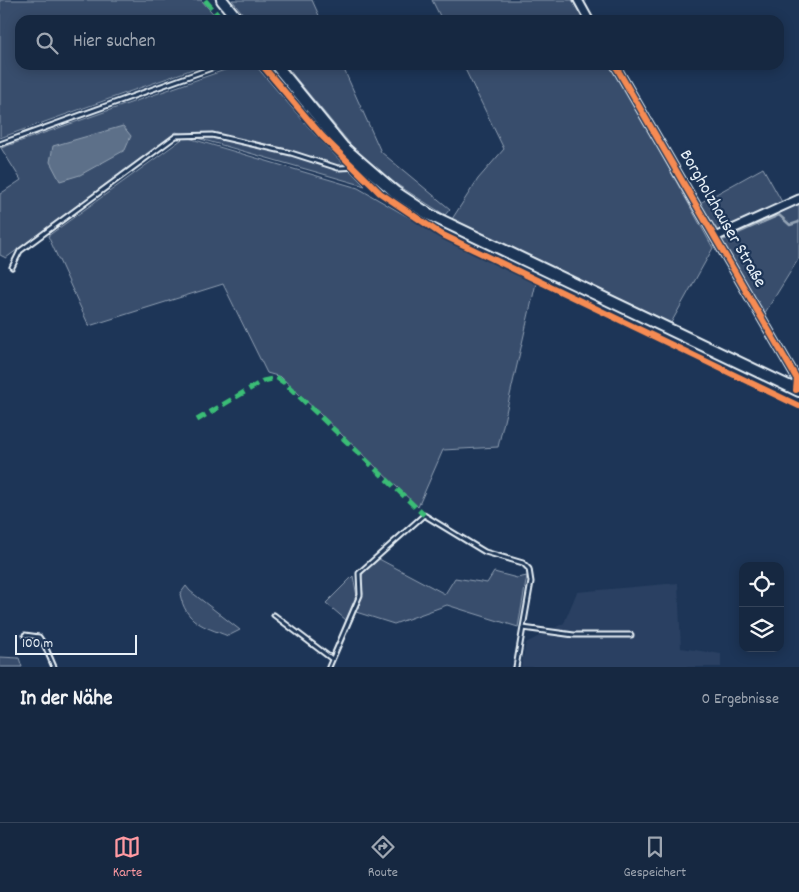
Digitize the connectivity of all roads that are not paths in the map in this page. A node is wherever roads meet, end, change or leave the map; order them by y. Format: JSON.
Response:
{"nodes":[{"id":1,"x":222,"y":0,"type":"edge"},
{"id":2,"x":578,"y":0,"type":"edge"},
{"id":3,"x":234,"y":15,"type":"edge"},
{"id":4,"x":587,"y":15,"type":"edge"},
{"id":5,"x":206,"y":70,"type":"edge"},
{"id":6,"x":280,"y":70,"type":"edge"},
{"id":7,"x":619,"y":70,"type":"edge"},
{"id":8,"x":0,"y":144,"type":"edge"},
{"id":9,"x":364,"y":167,"type":"junction"},
{"id":10,"x":799,"y":199,"type":"edge"},
{"id":11,"x":715,"y":237,"type":"junction"},
{"id":12,"x":12,"y":267,"type":"dead end"},
{"id":13,"x":797,"y":391,"type":"edge"},
{"id":14,"x":274,"y":615,"type":"dead end"},
{"id":15,"x":523,"y":628,"type":"junction"},
{"id":16,"x":25,"y":635,"type":"dead end"},
{"id":17,"x":631,"y":635,"type":"dead end"},
{"id":18,"x":332,"y":659,"type":"junction"},
{"id":19,"x":54,"y":667,"type":"edge"},
{"id":20,"x":329,"y":667,"type":"edge"},
{"id":21,"x":516,"y":667,"type":"edge"}],
"edges":[{"from":1,"to":3,"type":"main road"},
{"from":2,"to":4,"type":"street"},
{"from":5,"to":8,"type":"lane"},
{"from":6,"to":9,"type":"main road","name":"Borgholzhauser Straße"},
{"from":7,"to":11,"type":"street","name":"Borgholzhauser Straße"},
{"from":9,"to":12,"type":"lane"},
{"from":9,"to":13,"type":"main road","name":"Borgholzhauser Straße"},
{"from":10,"to":11,"type":"street","name":"Borgholzhauser Straße"},
{"from":11,"to":13,"type":"street","name":"Borgholzhauser Straße"},
{"from":14,"to":18,"type":"lane"},
{"from":15,"to":17,"type":"lane"},
{"from":15,"to":18,"type":"lane"},
{"from":15,"to":21,"type":"lane"},
{"from":16,"to":19,"type":"lane"},
{"from":18,"to":20,"type":"lane"}]}
